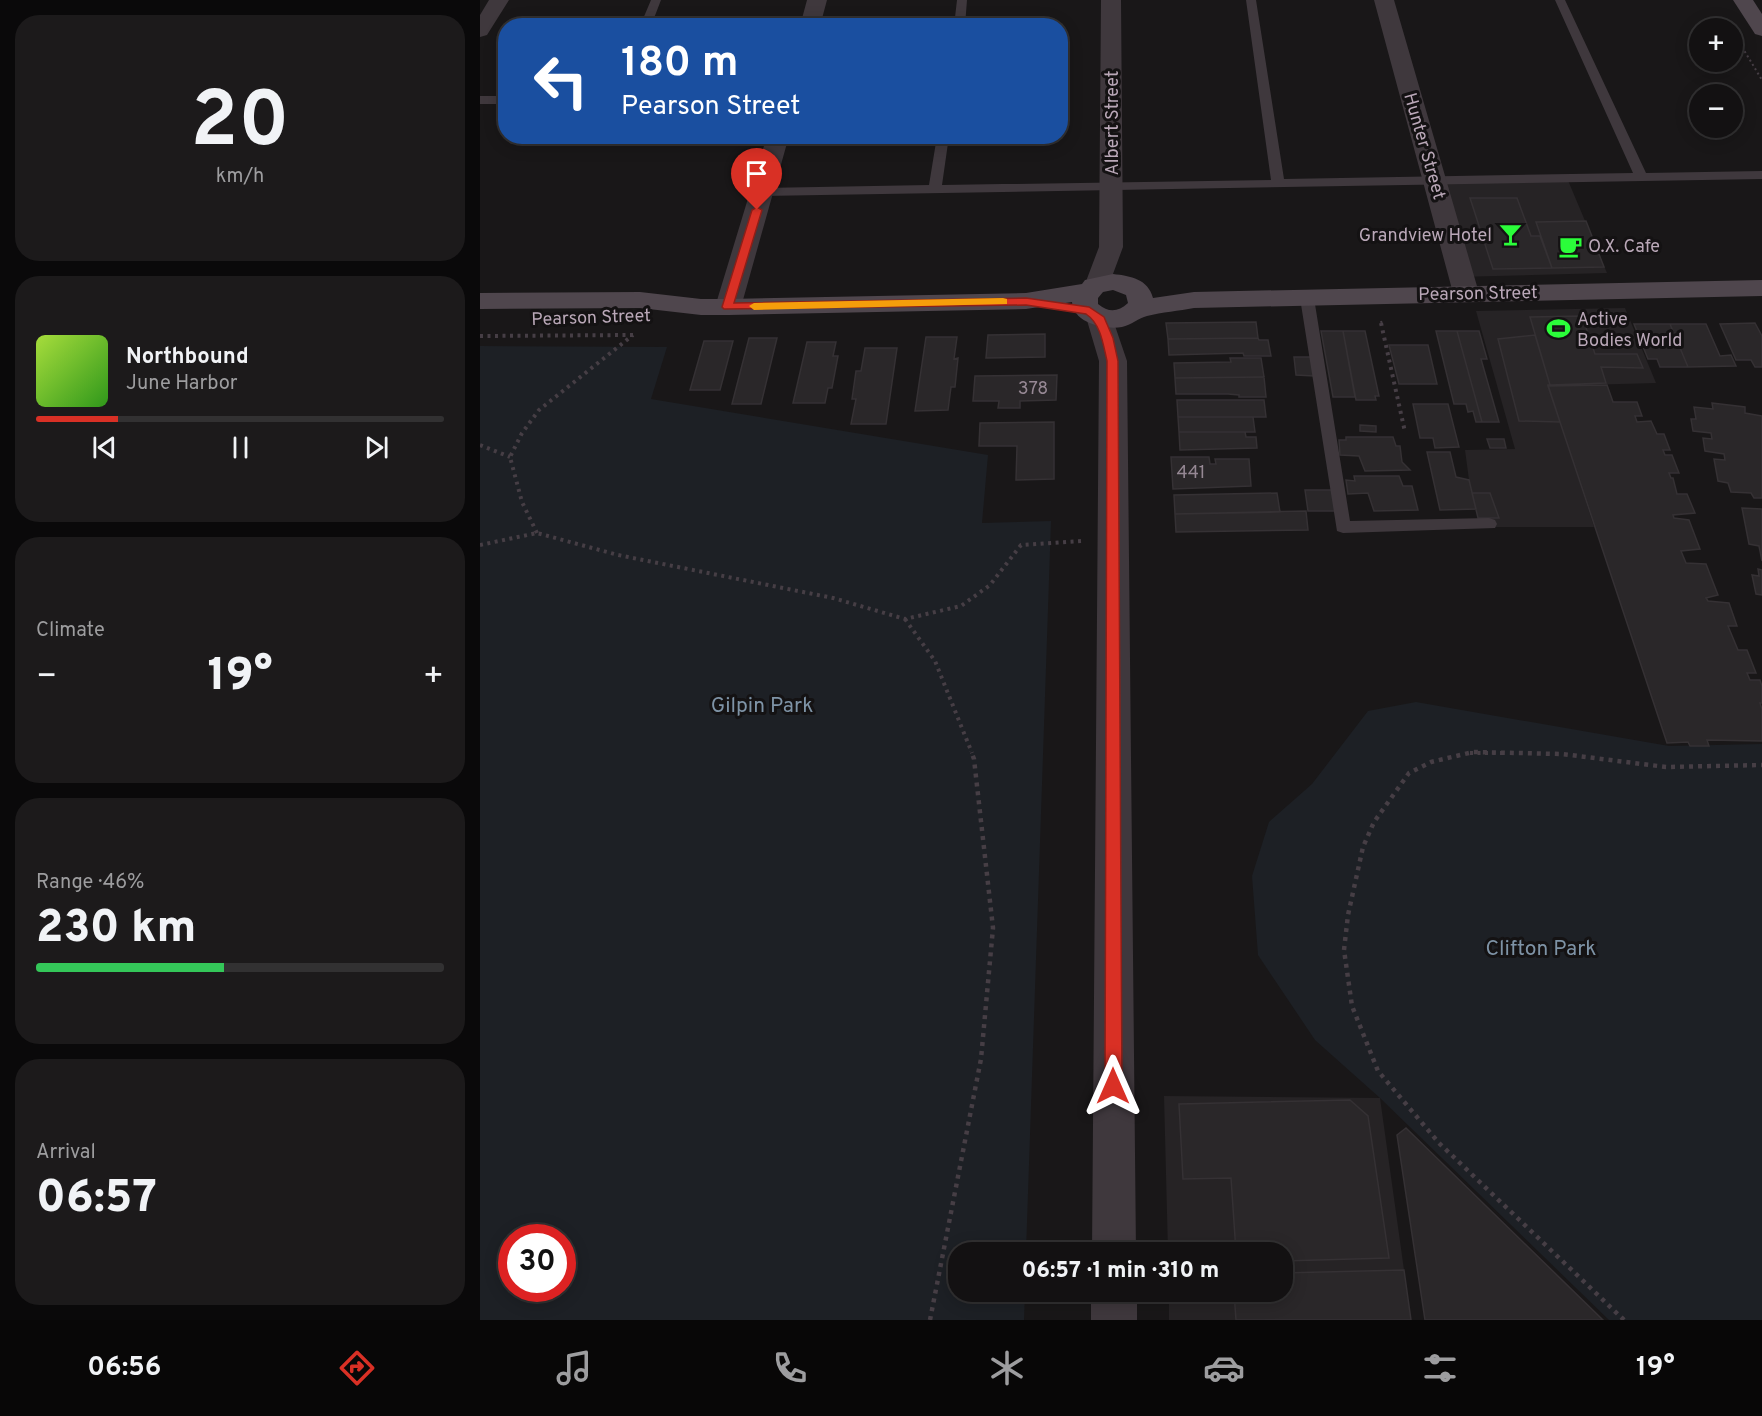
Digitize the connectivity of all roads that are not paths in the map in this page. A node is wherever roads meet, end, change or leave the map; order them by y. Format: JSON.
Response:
{"nodes":[{"id":1,"x":499,"y":0,"type":"edge"},
{"id":2,"x":656,"y":0,"type":"edge"},
{"id":3,"x":817,"y":0,"type":"edge"},
{"id":4,"x":962,"y":0,"type":"edge"},
{"id":5,"x":1111,"y":0,"type":"edge"},
{"id":6,"x":1251,"y":0,"type":"edge"},
{"id":7,"x":1384,"y":0,"type":"edge"},
{"id":8,"x":1560,"y":0,"type":"edge"},
{"id":9,"x":1743,"y":0,"type":"edge"},
{"id":10,"x":648,"y":18,"type":"edge"},
{"id":11,"x":812,"y":18,"type":"edge"},
{"id":12,"x":959,"y":18,"type":"edge"},
{"id":13,"x":1762,"y":30,"type":"edge"},
{"id":14,"x":480,"y":31,"type":"edge"},
{"id":15,"x":480,"y":100,"type":"edge"},
{"id":16,"x":498,"y":100,"type":"edge"},
{"id":17,"x":776,"y":144,"type":"edge"},
{"id":18,"x":942,"y":144,"type":"edge"},
{"id":19,"x":1762,"y":175,"type":"edge"},
{"id":20,"x":1641,"y":177,"type":"junction"},
{"id":21,"x":1434,"y":181,"type":"junction"},
{"id":22,"x":1278,"y":184,"type":"junction"},
{"id":23,"x":1112,"y":186,"type":"junction"},
{"id":24,"x":935,"y":189,"type":"junction"},
{"id":25,"x":762,"y":192,"type":"junction"},
{"id":26,"x":1111,"y":247,"type":"junction"},
{"id":27,"x":1762,"y":288,"type":"edge"},
{"id":28,"x":1466,"y":293,"type":"junction"},
{"id":29,"x":1307,"y":298,"type":"junction"},
{"id":30,"x":1132,"y":300,"type":"junction"},
{"id":31,"x":480,"y":301,"type":"edge"},
{"id":32,"x":1094,"y":301,"type":"junction"},
{"id":33,"x":701,"y":307,"type":"junction"},
{"id":34,"x":728,"y":307,"type":"junction"},
{"id":35,"x":480,"y":321,"type":"edge"},
{"id":36,"x":1113,"y":361,"type":"junction"},
{"id":37,"x":1490,"y":524,"type":"dead end"},
{"id":38,"x":1114,"y":1242,"type":"edge"},
{"id":39,"x":1114,"y":1302,"type":"edge"},
{"id":40,"x":1114,"y":1320,"type":"edge"}],
"edges":[{"from":1,"to":14,"type":"street"},
{"from":2,"to":10,"type":"lane"},
{"from":3,"to":11,"type":"street"},
{"from":4,"to":12,"type":"lane"},
{"from":5,"to":23,"type":"street","name":"Albert Street"},
{"from":6,"to":22,"type":"lane"},
{"from":7,"to":21,"type":"street","name":"Hunter Street"},
{"from":8,"to":20,"type":"lane"},
{"from":9,"to":13,"type":"street"},
{"from":15,"to":16,"type":"lane"},
{"from":17,"to":25,"type":"street"},
{"from":18,"to":24,"type":"lane"},
{"from":19,"to":20,"type":"lane"},
{"from":20,"to":21,"type":"lane"},
{"from":21,"to":22,"type":"lane"},
{"from":21,"to":28,"type":"street","name":"Hunter Street"},
{"from":22,"to":23,"type":"lane"},
{"from":23,"to":24,"type":"lane"},
{"from":23,"to":26,"type":"street","name":"Albert Street"},
{"from":24,"to":25,"type":"lane"},
{"from":25,"to":34,"type":"street"},
{"from":26,"to":30,"type":"street","name":"Albert Street"},
{"from":26,"to":32,"type":"street","name":"Albert Street"},
{"from":27,"to":28,"type":"street","name":"Pearson Street"},
{"from":28,"to":29,"type":"street","name":"Pearson Street"},
{"from":29,"to":30,"type":"street","name":"Pearson Street"},
{"from":29,"to":37,"type":"lane"},
{"from":30,"to":32,"type":"street"},
{"from":30,"to":32,"type":"street"},
{"from":30,"to":36,"type":"street"},
{"from":31,"to":33,"type":"street","name":"Pearson Street"},
{"from":32,"to":34,"type":"street","name":"Pearson Street"},
{"from":32,"to":36,"type":"street"},
{"from":33,"to":34,"type":"street","name":"Pearson Street"},
{"from":33,"to":35,"type":"street","name":"Pearson Street"},
{"from":36,"to":38,"type":"street"},
{"from":39,"to":40,"type":"street"}]}
